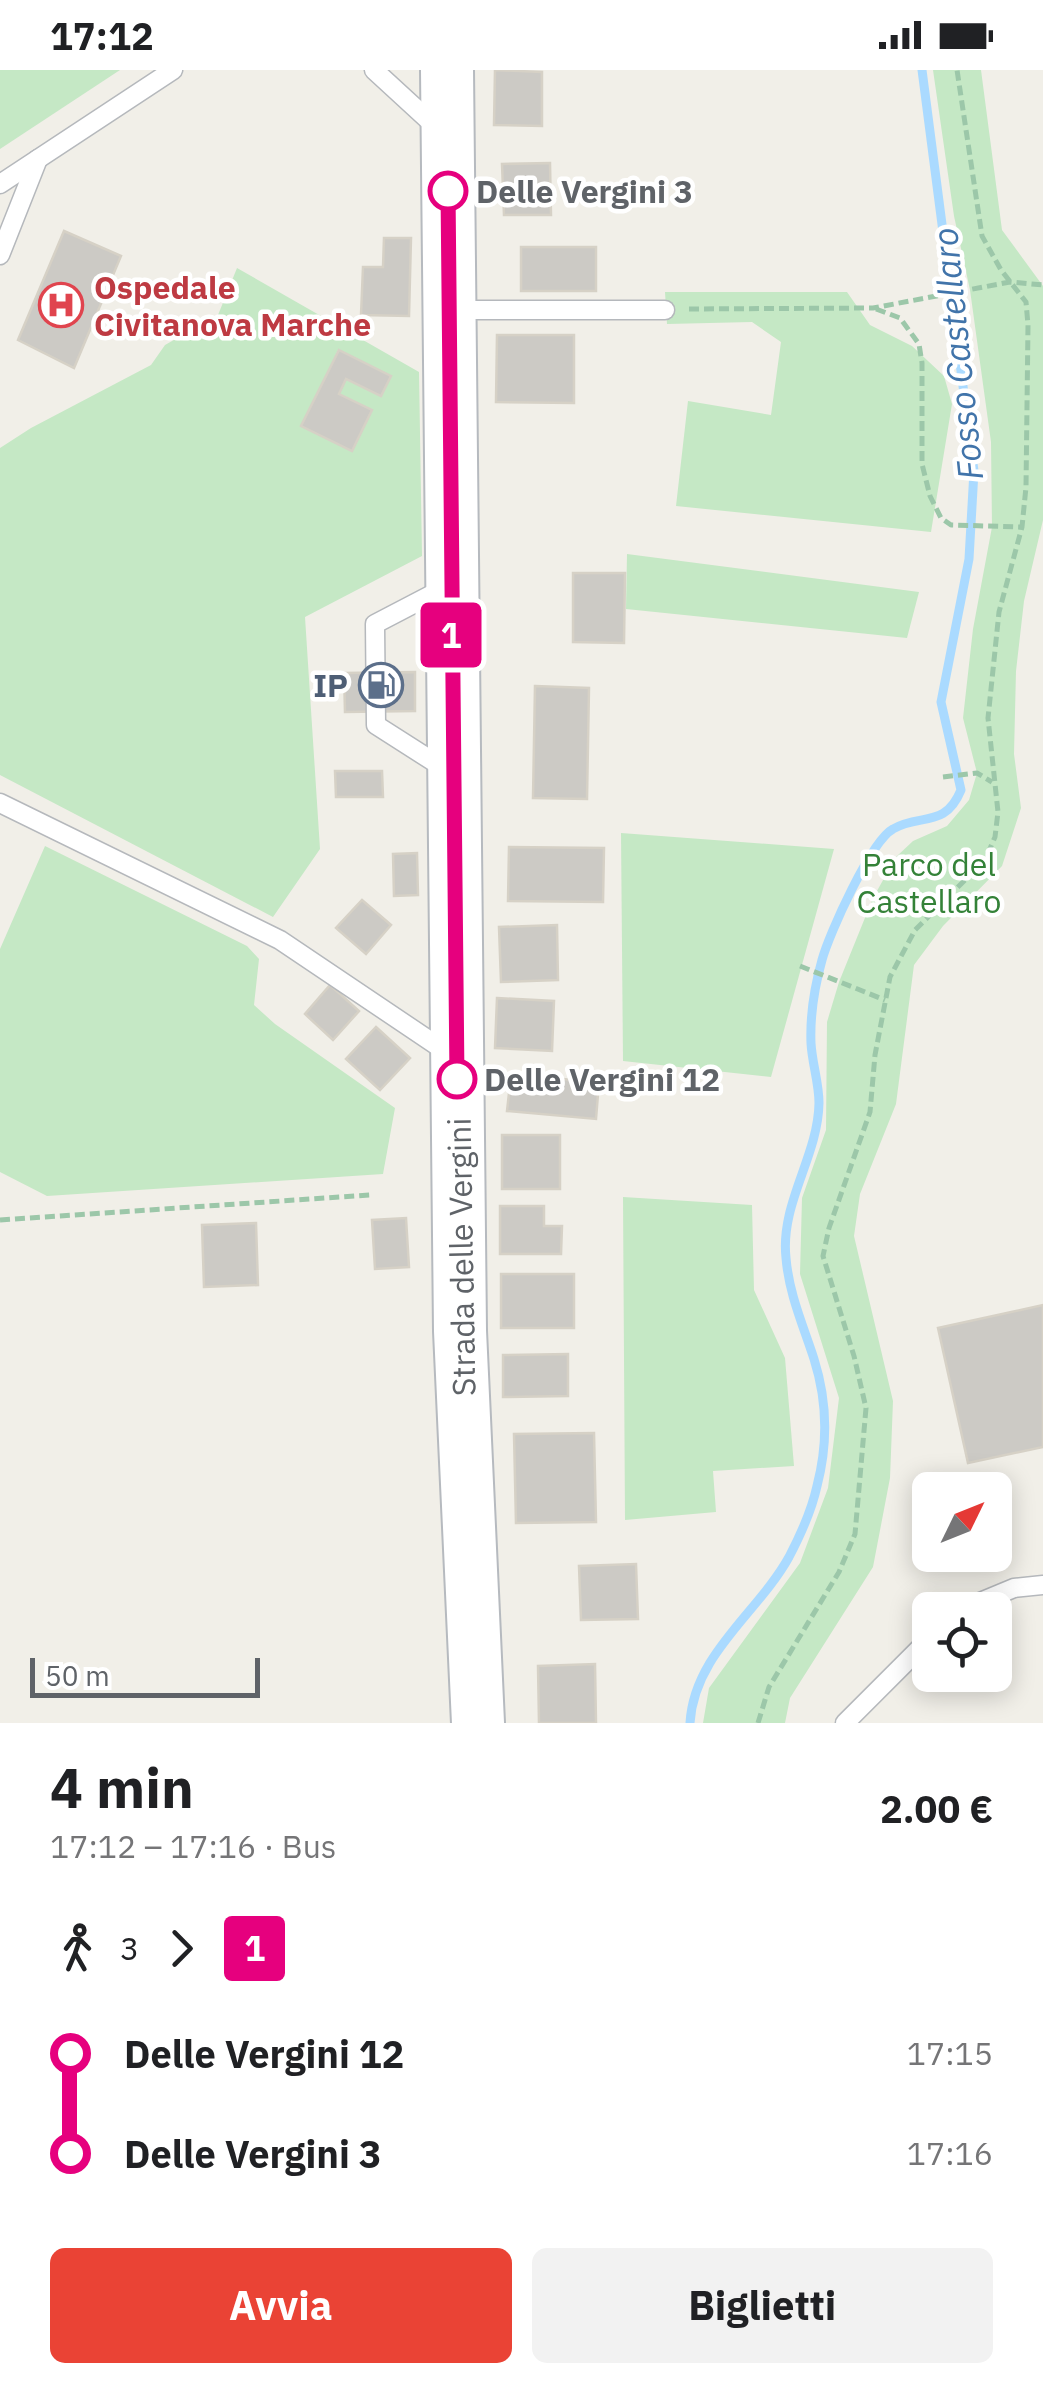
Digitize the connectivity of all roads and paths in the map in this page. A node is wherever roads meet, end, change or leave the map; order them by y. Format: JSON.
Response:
{"nodes":[{"id":1,"x":173,"y":70,"type":"edge"},
{"id":2,"x":374,"y":70,"type":"edge"},
{"id":3,"x":447,"y":70,"type":"edge"},
{"id":4,"x":957,"y":70,"type":"edge"},
{"id":5,"x":448,"y":139,"type":"junction"},
{"id":6,"x":38,"y":159,"type":"junction"},
{"id":7,"x":0,"y":184,"type":"edge"},
{"id":8,"x":0,"y":255,"type":"edge"},
{"id":9,"x":1010,"y":282,"type":"junction"},
{"id":10,"x":1043,"y":285,"type":"edge"},
{"id":11,"x":873,"y":308,"type":"junction"},
{"id":12,"x":449,"y":310,"type":"junction"},
{"id":13,"x":665,"y":310,"type":"joint"},
{"id":14,"x":1022,"y":528,"type":"junction"},
{"id":15,"x":451,"y":584,"type":"junction"},
{"id":16,"x":453,"y":774,"type":"junction"},
{"id":17,"x":943,"y":777,"type":"dead end"},
{"id":18,"x":994,"y":783,"type":"junction"},
{"id":19,"x":0,"y":803,"type":"edge"},
{"id":20,"x":800,"y":966,"type":"dead end"},
{"id":21,"x":885,"y":1000,"type":"junction"},
{"id":22,"x":457,"y":1059,"type":"junction"},
{"id":23,"x":370,"y":1195,"type":"dead end"},
{"id":24,"x":0,"y":1220,"type":"edge"},
{"id":25,"x":1043,"y":1585,"type":"edge"},
{"id":26,"x":1005,"y":1592,"type":"edge"},
{"id":27,"x":912,"y":1656,"type":"edge"},
{"id":28,"x":478,"y":1723,"type":"edge"},
{"id":29,"x":758,"y":1723,"type":"edge"},
{"id":30,"x":845,"y":1723,"type":"edge"}],
"edges":[{"from":1,"to":6,"type":"lane"},
{"from":2,"to":5,"type":"lane"},
{"from":3,"to":5,"type":"main road","name":"Strada delle Vergini"},
{"from":4,"to":9,"type":"path"},
{"from":5,"to":12,"type":"main road","name":"Strada delle Vergini"},
{"from":6,"to":7,"type":"lane"},
{"from":6,"to":8,"type":"lane"},
{"from":9,"to":10,"type":"path"},
{"from":9,"to":11,"type":"path"},
{"from":9,"to":14,"type":"path"},
{"from":11,"to":13,"type":"path"},
{"from":11,"to":14,"type":"path"},
{"from":12,"to":13,"type":"lane"},
{"from":12,"to":15,"type":"main road","name":"Strada delle Vergini"},
{"from":14,"to":18,"type":"path"},
{"from":15,"to":16,"type":"main road","name":"Strada delle Vergini"},
{"from":15,"to":16,"type":"lane"},
{"from":16,"to":22,"type":"main road","name":"Strada delle Vergini"},
{"from":17,"to":18,"type":"path"},
{"from":18,"to":21,"type":"path"},
{"from":19,"to":22,"type":"lane"},
{"from":20,"to":21,"type":"path"},
{"from":21,"to":29,"type":"path"},
{"from":22,"to":28,"type":"main road","name":"Strada delle Vergini"},
{"from":23,"to":24,"type":"path"},
{"from":25,"to":26,"type":"lane"},
{"from":27,"to":30,"type":"lane"}]}
